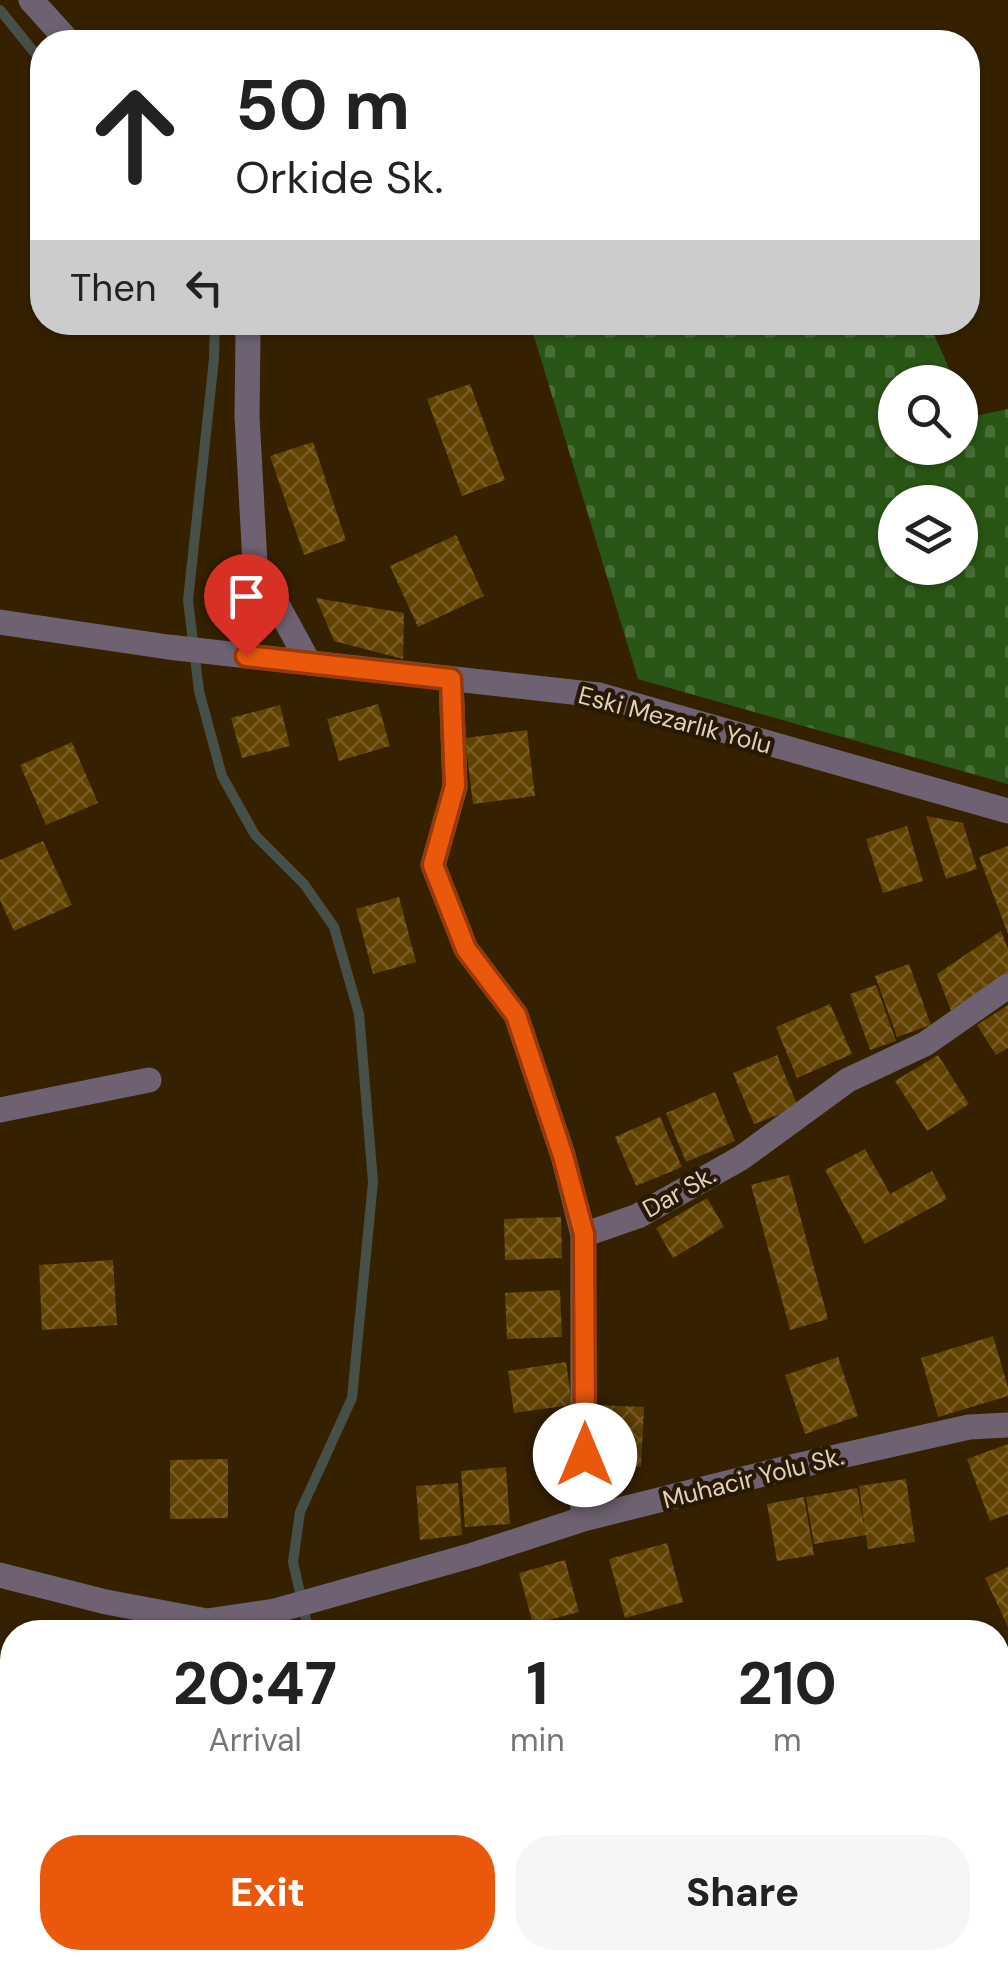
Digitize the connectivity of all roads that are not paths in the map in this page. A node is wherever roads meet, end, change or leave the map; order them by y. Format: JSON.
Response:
{"nodes":[{"id":1,"x":31,"y":0,"type":"edge"},
{"id":2,"x":59,"y":30,"type":"edge"},
{"id":3,"x":248,"y":335,"type":"edge"},
{"id":4,"x":0,"y":622,"type":"edge"},
{"id":5,"x":309,"y":664,"type":"junction"},
{"id":6,"x":451,"y":679,"type":"junction"},
{"id":7,"x":1008,"y":811,"type":"edge"},
{"id":8,"x":1008,"y":986,"type":"edge"},
{"id":9,"x":150,"y":1080,"type":"dead end"},
{"id":10,"x":0,"y":1110,"type":"edge"},
{"id":11,"x":584,"y":1234,"type":"junction"},
{"id":12,"x":1008,"y":1425,"type":"edge"},
{"id":13,"x":584,"y":1519,"type":"junction"},
{"id":14,"x":0,"y":1574,"type":"edge"},
{"id":15,"x":176,"y":1620,"type":"edge"},
{"id":16,"x":234,"y":1620,"type":"edge"}],
"edges":[{"from":1,"to":2,"type":"street"},
{"from":3,"to":5,"type":"street"},
{"from":4,"to":5,"type":"street","name":"Eski Mezarlık Yolu"},
{"from":5,"to":6,"type":"street","name":"Eski Mezarlık Yolu"},
{"from":6,"to":7,"type":"street","name":"Eski Mezarlık Yolu"},
{"from":6,"to":11,"type":"street"},
{"from":8,"to":11,"type":"street","name":"Dar Sk."},
{"from":9,"to":10,"type":"street"},
{"from":11,"to":13,"type":"street"},
{"from":12,"to":13,"type":"street","name":"Muhacir Yolu Sk."},
{"from":13,"to":16,"type":"street","name":"Muhacir Yolu Sk."},
{"from":14,"to":15,"type":"street","name":"Muhacir Yolu Sk."}]}
